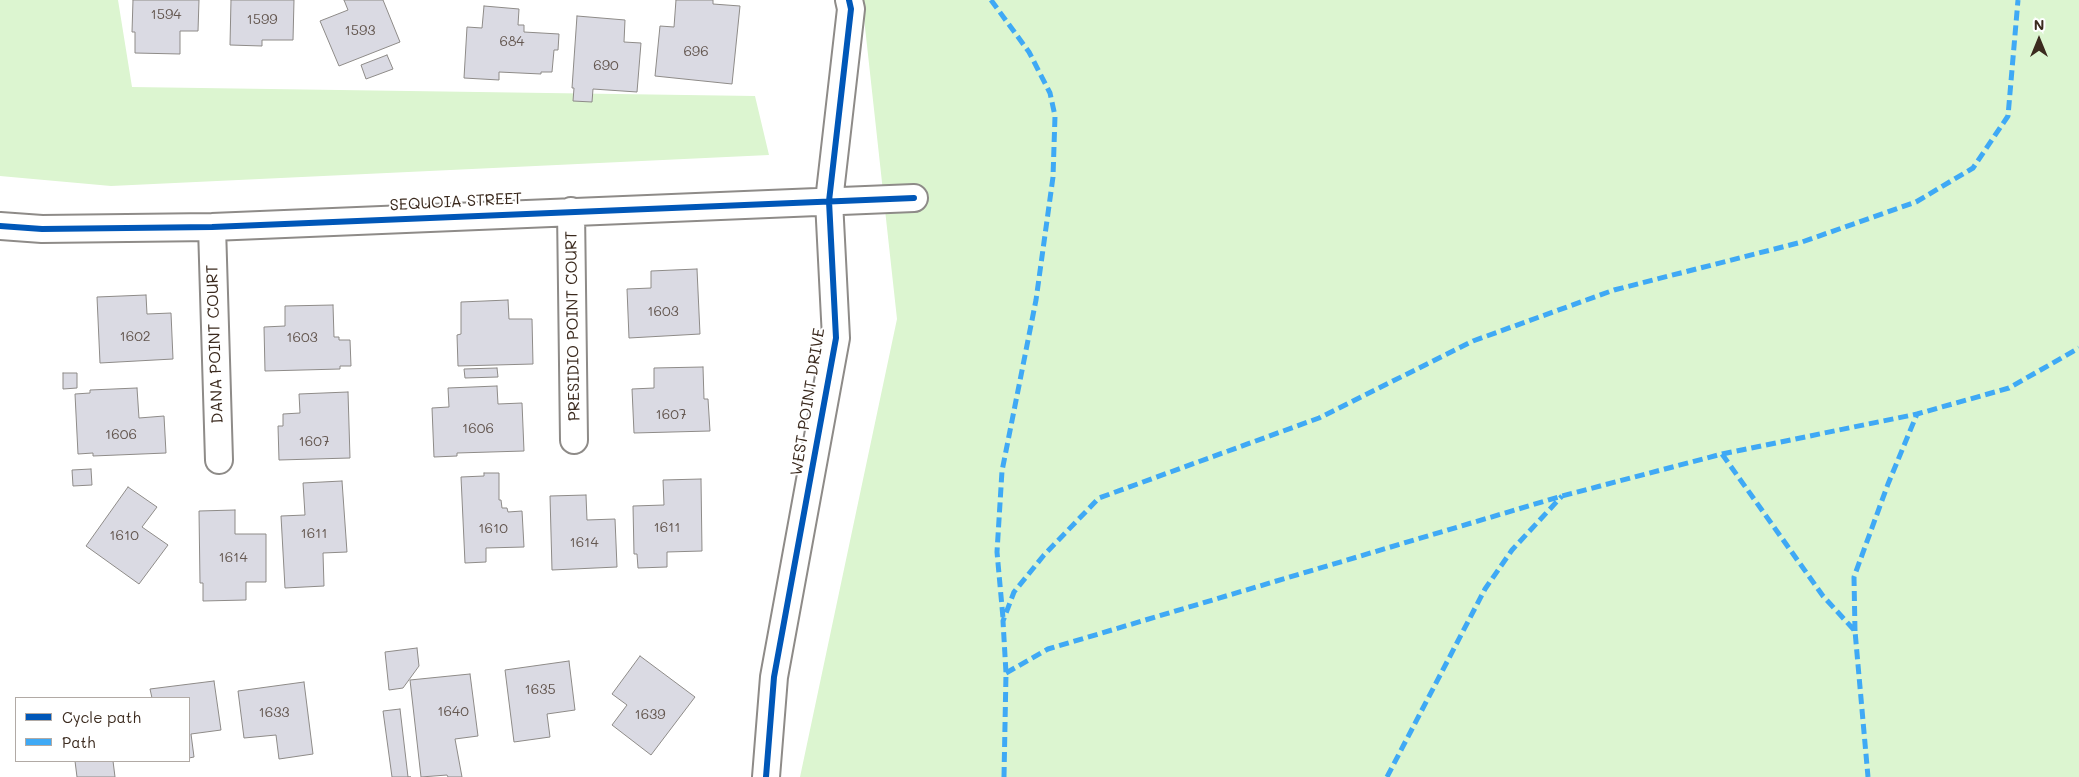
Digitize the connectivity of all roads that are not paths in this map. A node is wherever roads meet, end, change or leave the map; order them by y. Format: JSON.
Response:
{"nodes":[{"id":1,"x":849,"y":0,"type":"edge"},
{"id":2,"x":914,"y":198,"type":"dead end"},
{"id":3,"x":829,"y":201,"type":"junction"},
{"id":4,"x":571,"y":211,"type":"junction"},
{"id":5,"x":0,"y":226,"type":"edge"},
{"id":6,"x":212,"y":227,"type":"junction"},
{"id":7,"x":574,"y":440,"type":"dead end"},
{"id":8,"x":219,"y":460,"type":"dead end"},
{"id":9,"x":766,"y":777,"type":"edge"}],
"edges":[{"from":1,"to":3,"type":"street","name":"WEST POINT DRIVE"},
{"from":2,"to":3,"type":"street","name":"SEQUOIA STREET"},
{"from":3,"to":4,"type":"street","name":"SEQUOIA STREET"},
{"from":3,"to":9,"type":"street","name":"WEST POINT DRIVE"},
{"from":4,"to":6,"type":"street","name":"SEQUOIA STREET"},
{"from":4,"to":7,"type":"street","name":"PRESIDIO POINT COURT"},
{"from":5,"to":6,"type":"street","name":"SEQUOIA STREET"},
{"from":6,"to":8,"type":"street","name":"DANA POINT COURT"}]}
